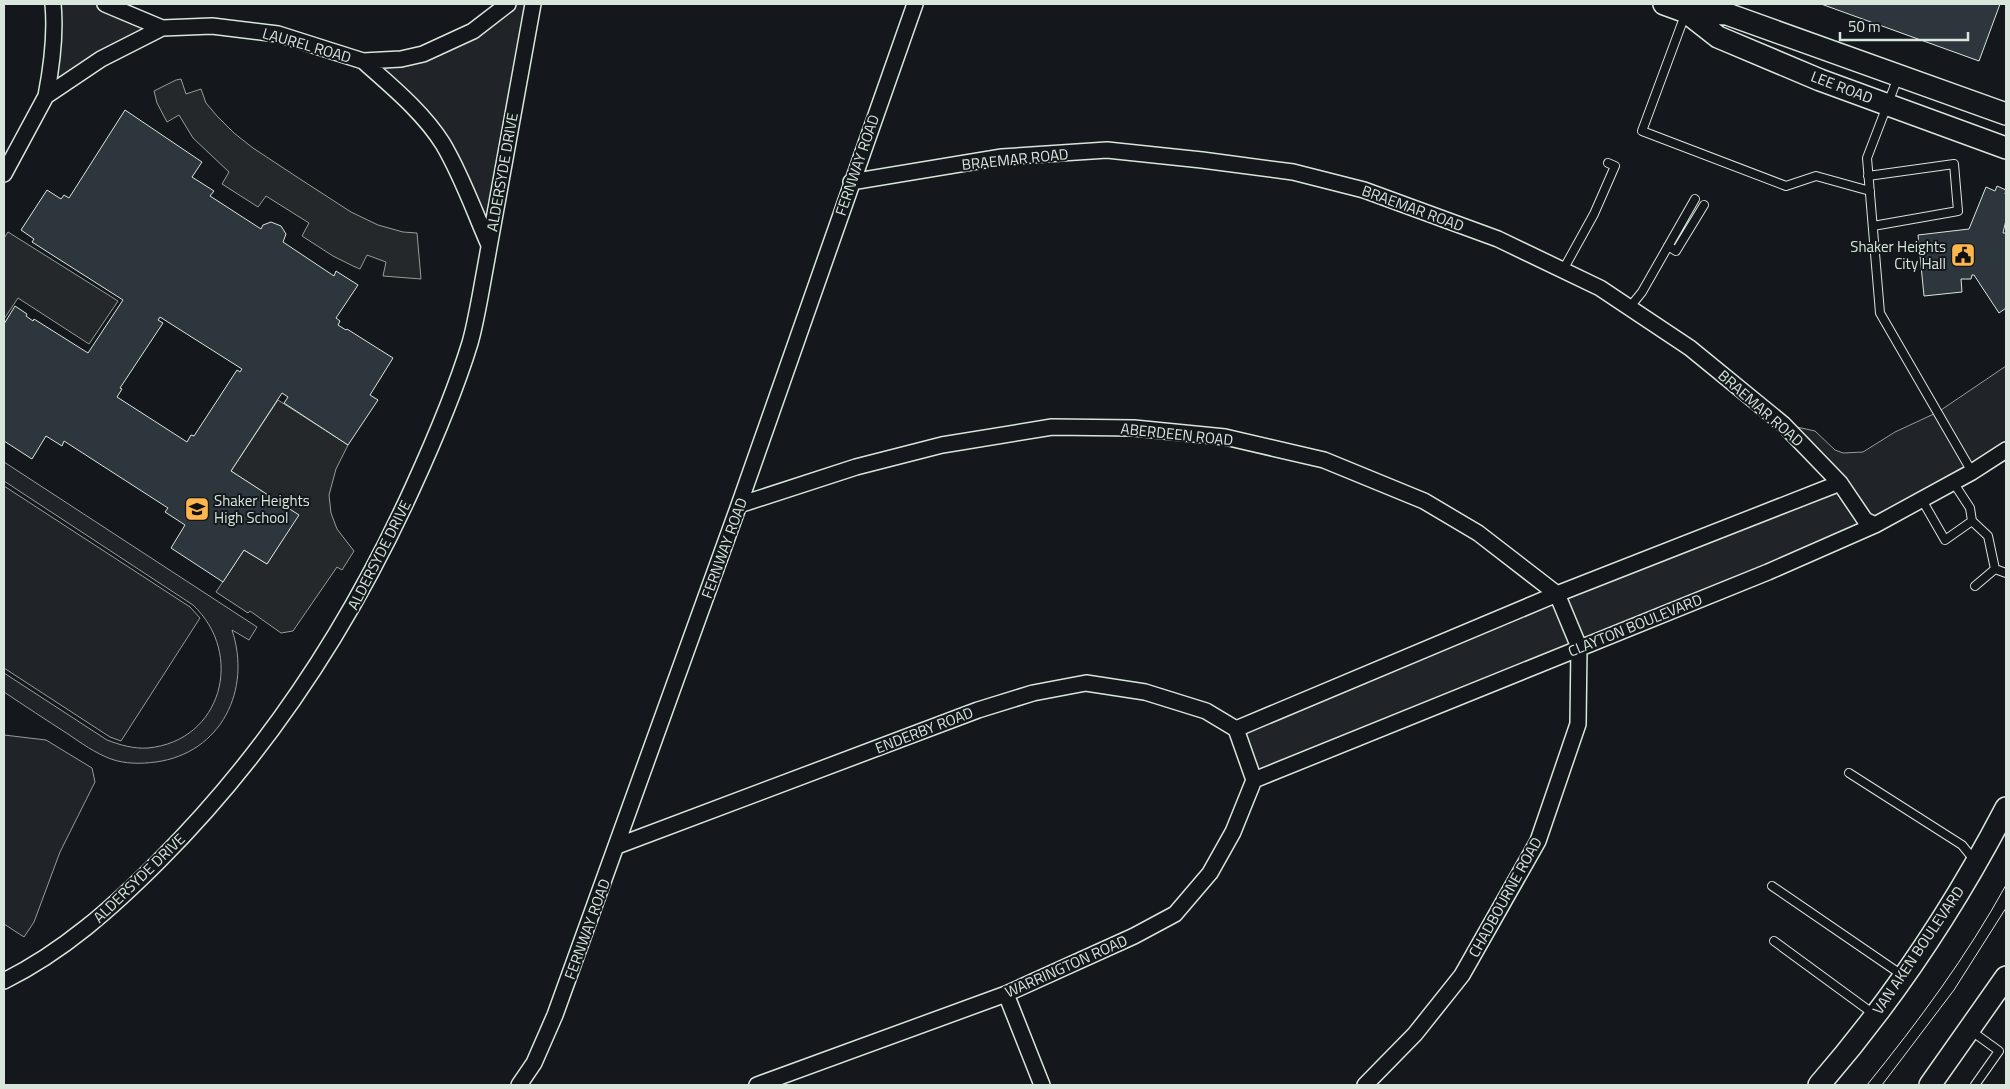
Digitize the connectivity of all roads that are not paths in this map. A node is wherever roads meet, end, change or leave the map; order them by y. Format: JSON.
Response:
{"nodes":[{"id":1,"x":53,"y":4,"type":"edge"},
{"id":2,"x":106,"y":4,"type":"edge"},
{"id":3,"x":508,"y":4,"type":"edge"},
{"id":4,"x":533,"y":4,"type":"edge"},
{"id":5,"x":915,"y":4,"type":"edge"},
{"id":6,"x":1664,"y":4,"type":"edge"},
{"id":7,"x":1688,"y":8,"type":"edge"},
{"id":8,"x":162,"y":28,"type":"junction"},
{"id":9,"x":363,"y":61,"type":"junction"},
{"id":10,"x":1898,"y":76,"type":"junction"},
{"id":11,"x":46,"y":96,"type":"junction"},
{"id":12,"x":1888,"y":104,"type":"junction"},
{"id":13,"x":2006,"y":114,"type":"edge"},
{"id":14,"x":2006,"y":148,"type":"edge"},
{"id":15,"x":1608,"y":163,"type":"dead end"},
{"id":16,"x":4,"y":174,"type":"edge"},
{"id":17,"x":1868,"y":176,"type":"junction"},
{"id":18,"x":852,"y":182,"type":"junction"},
{"id":19,"x":1870,"y":191,"type":"junction"},
{"id":20,"x":1695,"y":199,"type":"dead end"},
{"id":21,"x":1704,"y":206,"type":"dead end"},
{"id":22,"x":1872,"y":226,"type":"junction"},
{"id":23,"x":489,"y":245,"type":"junction"},
{"id":24,"x":1668,"y":246,"type":"junction"},
{"id":25,"x":1563,"y":270,"type":"junction"},
{"id":26,"x":1629,"y":308,"type":"junction"},
{"id":27,"x":2006,"y":450,"type":"edge"},
{"id":28,"x":1972,"y":472,"type":"junction"},
{"id":29,"x":1954,"y":482,"type":"junction"},
{"id":30,"x":1840,"y":483,"type":"junction"},
{"id":31,"x":1922,"y":500,"type":"junction"},
{"id":32,"x":739,"y":505,"type":"junction"},
{"id":33,"x":1972,"y":521,"type":"junction"},
{"id":34,"x":1874,"y":525,"type":"junction"},
{"id":35,"x":1995,"y":569,"type":"junction"},
{"id":36,"x":2006,"y":573,"type":"edge"},
{"id":37,"x":1975,"y":586,"type":"dead end"},
{"id":38,"x":1558,"y":594,"type":"junction"},
{"id":39,"x":1579,"y":647,"type":"junction"},
{"id":40,"x":1236,"y":729,"type":"junction"},
{"id":41,"x":1849,"y":773,"type":"dead end"},
{"id":42,"x":1254,"y":780,"type":"junction"},
{"id":43,"x":2006,"y":808,"type":"edge"},
{"id":44,"x":617,"y":846,"type":"junction"},
{"id":45,"x":1976,"y":863,"type":"junction"},
{"id":46,"x":1772,"y":886,"type":"dead end"},
{"id":47,"x":1774,"y":941,"type":"dead end"},
{"id":48,"x":1903,"y":976,"type":"junction"},
{"id":49,"x":2006,"y":977,"type":"edge"},
{"id":50,"x":4,"y":981,"type":"edge"},
{"id":51,"x":1006,"y":994,"type":"junction"},
{"id":52,"x":1875,"y":1015,"type":"junction"},
{"id":53,"x":1970,"y":1030,"type":"junction"},
{"id":54,"x":1933,"y":1084,"type":"edge"},
{"id":55,"x":519,"y":1085,"type":"edge"},
{"id":56,"x":757,"y":1085,"type":"edge"},
{"id":57,"x":1042,"y":1085,"type":"edge"},
{"id":58,"x":1365,"y":1085,"type":"edge"},
{"id":59,"x":1818,"y":1085,"type":"edge"},
{"id":60,"x":1975,"y":1085,"type":"edge"}],
"edges":[{"from":1,"to":11,"type":"street"},
{"from":2,"to":8,"type":"street","name":"LAUREL ROAD"},
{"from":3,"to":9,"type":"street","name":"LAUREL ROAD"},
{"from":4,"to":23,"type":"street","name":"ALDERSYDE DRIVE"},
{"from":5,"to":18,"type":"street","name":"FERNWAY ROAD"},
{"from":6,"to":7,"type":"main road","name":"LEE ROAD"},
{"from":7,"to":10,"type":"main road","name":"LEE ROAD"},
{"from":7,"to":12,"type":"main road","name":"LEE ROAD"},
{"from":7,"to":19,"type":"lane"},
{"from":8,"to":9,"type":"street","name":"LAUREL ROAD"},
{"from":8,"to":11,"type":"street"},
{"from":9,"to":23,"type":"street","name":"LAUREL ROAD"},
{"from":10,"to":12,"type":"lane"},
{"from":10,"to":13,"type":"main road","name":"LEE ROAD"},
{"from":11,"to":16,"type":"street"},
{"from":12,"to":14,"type":"main road","name":"LEE ROAD"},
{"from":12,"to":17,"type":"lane"},
{"from":15,"to":25,"type":"lane"},
{"from":17,"to":19,"type":"lane"},
{"from":17,"to":22,"type":"lane"},
{"from":18,"to":25,"type":"street","name":"BRAEMAR ROAD"},
{"from":18,"to":32,"type":"street","name":"FERNWAY ROAD"},
{"from":19,"to":22,"type":"lane"},
{"from":20,"to":24,"type":"lane"},
{"from":21,"to":24,"type":"lane"},
{"from":22,"to":28,"type":"lane"},
{"from":23,"to":50,"type":"street","name":"ALDERSYDE DRIVE"},
{"from":24,"to":26,"type":"lane"},
{"from":25,"to":26,"type":"street","name":"BRAEMAR ROAD"},
{"from":26,"to":30,"type":"street","name":"BRAEMAR ROAD"},
{"from":27,"to":28,"type":"street","name":"CLAYTON BOULEVARD"},
{"from":28,"to":29,"type":"street","name":"CLAYTON BOULEVARD"},
{"from":29,"to":31,"type":"street","name":"CLAYTON BOULEVARD"},
{"from":29,"to":33,"type":"lane"},
{"from":30,"to":34,"type":"street","name":"BRAEMAR ROAD"},
{"from":30,"to":38,"type":"street"},
{"from":31,"to":33,"type":"lane"},
{"from":31,"to":34,"type":"street","name":"CLAYTON BOULEVARD"},
{"from":32,"to":38,"type":"street","name":"ABERDEEN ROAD"},
{"from":32,"to":44,"type":"street","name":"FERNWAY ROAD"},
{"from":33,"to":35,"type":"lane"},
{"from":34,"to":39,"type":"street","name":"CLAYTON BOULEVARD"},
{"from":35,"to":36,"type":"lane"},
{"from":35,"to":37,"type":"lane"},
{"from":38,"to":39,"type":"street"},
{"from":38,"to":40,"type":"street"},
{"from":39,"to":42,"type":"street","name":"CLAYTON BOULEVARD"},
{"from":39,"to":58,"type":"street","name":"CHADBOURNE ROAD"},
{"from":40,"to":42,"type":"street"},
{"from":40,"to":44,"type":"street","name":"ENDERBY ROAD"},
{"from":41,"to":45,"type":"lane"},
{"from":42,"to":51,"type":"street","name":"WARRINGTON ROAD"},
{"from":43,"to":45,"type":"main road","name":"VAN AKEN BOULEVARD"},
{"from":44,"to":55,"type":"street","name":"FERNWAY ROAD"},
{"from":45,"to":48,"type":"main road","name":"VAN AKEN BOULEVARD"},
{"from":46,"to":48,"type":"lane"},
{"from":47,"to":52,"type":"lane"},
{"from":48,"to":52,"type":"main road","name":"VAN AKEN BOULEVARD"},
{"from":49,"to":53,"type":"main road"},
{"from":51,"to":56,"type":"street","name":"WARRINGTON ROAD"},
{"from":51,"to":57,"type":"street"},
{"from":52,"to":59,"type":"main road","name":"VAN AKEN BOULEVARD"},
{"from":53,"to":54,"type":"main road"},
{"from":53,"to":60,"type":"lane"}]}
